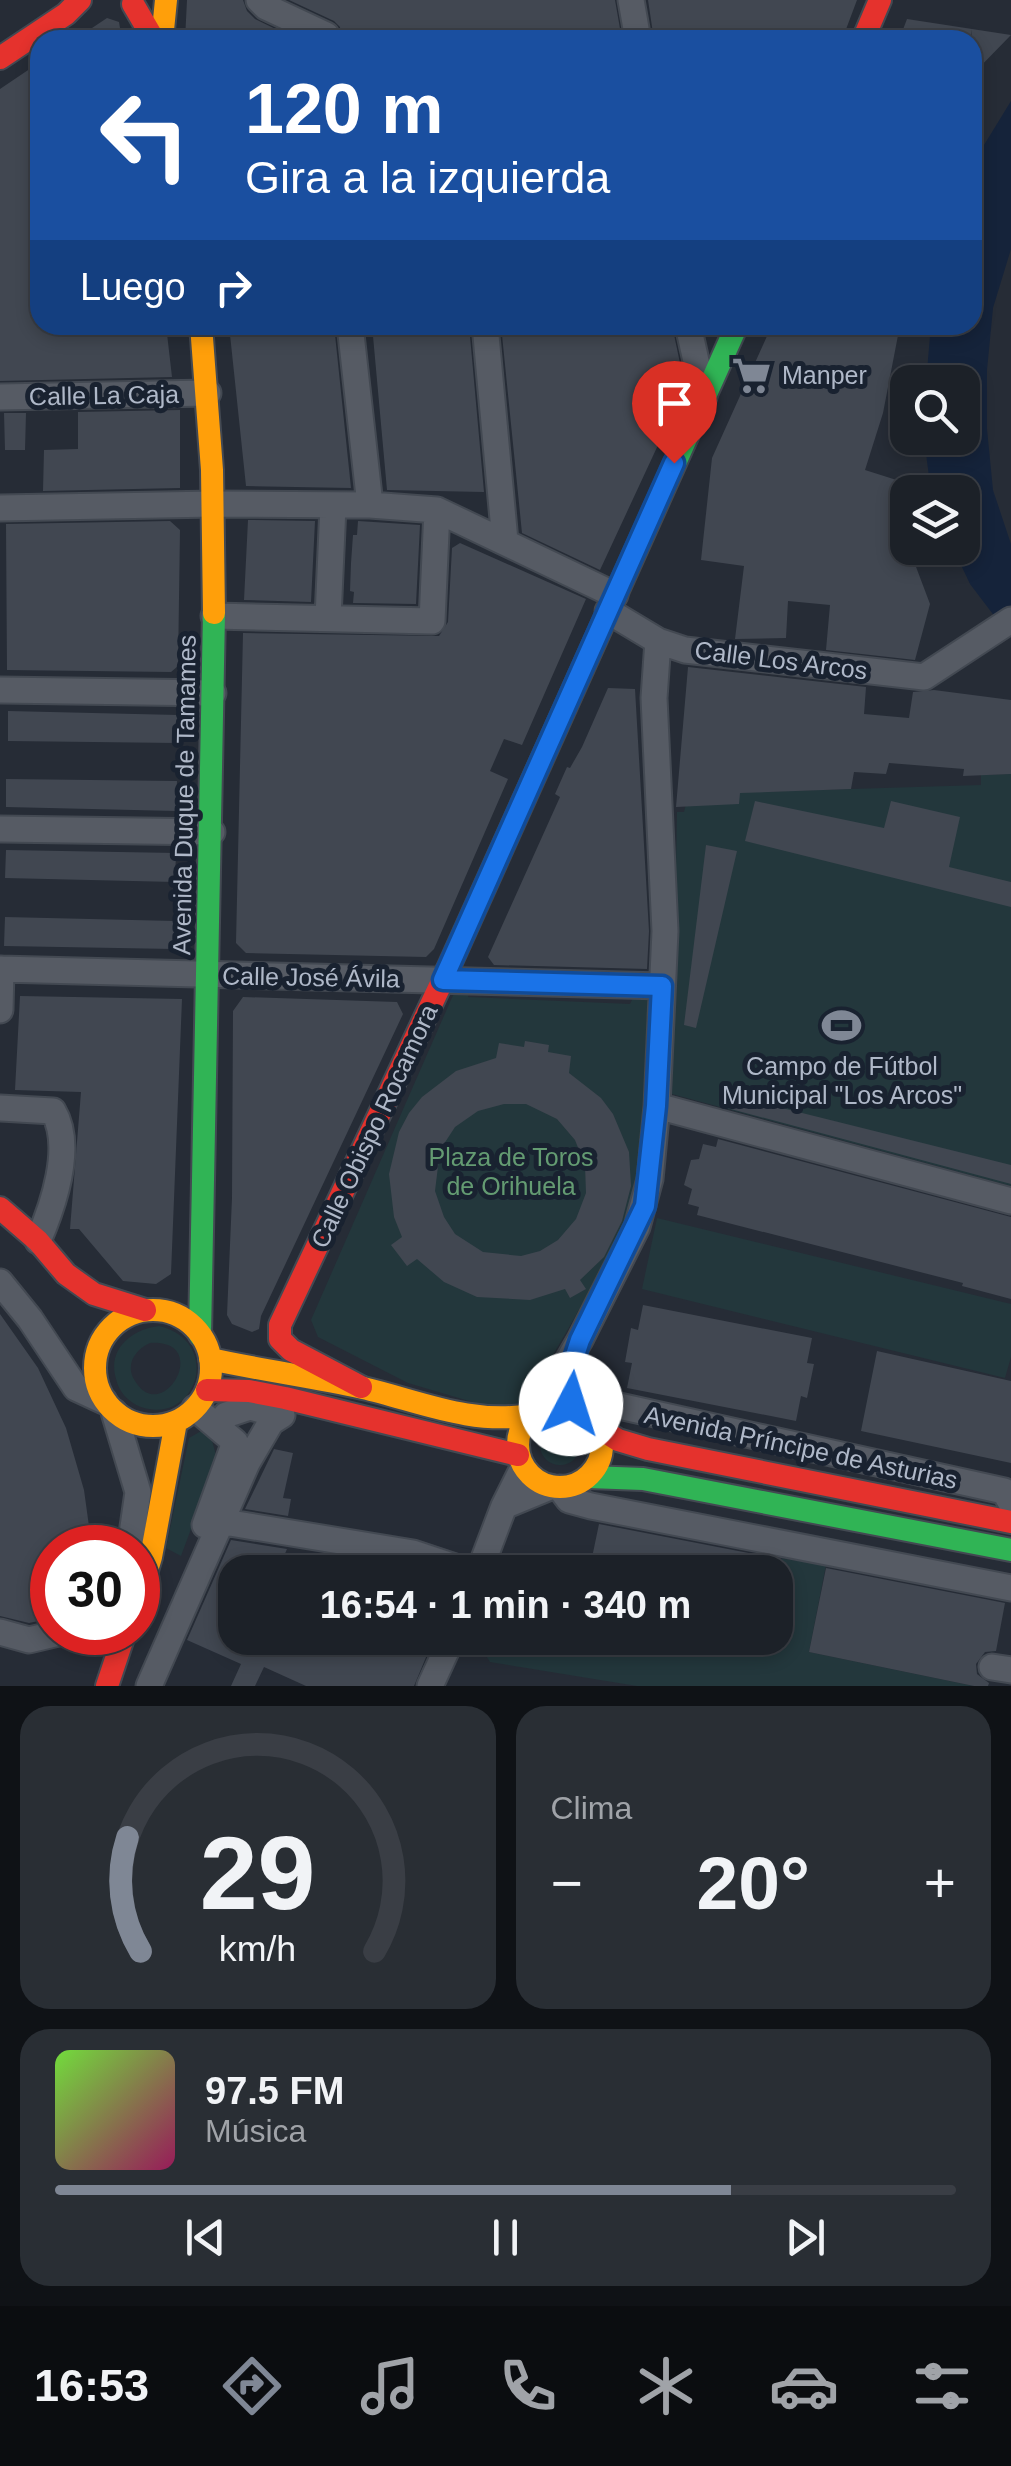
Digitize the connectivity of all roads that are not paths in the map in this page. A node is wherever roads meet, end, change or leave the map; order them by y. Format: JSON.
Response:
{"nodes":[{"id":1,"x":107,"y":0,"type":"edge"},
{"id":2,"x":166,"y":0,"type":"edge"},
{"id":3,"x":259,"y":0,"type":"edge"},
{"id":4,"x":631,"y":0,"type":"edge"},
{"id":5,"x":880,"y":0,"type":"edge"},
{"id":6,"x":135,"y":1,"type":"edge"},
{"id":7,"x":73,"y":7,"type":"edge"},
{"id":8,"x":40,"y":30,"type":"edge"},
{"id":9,"x":149,"y":30,"type":"edge"},
{"id":10,"x":163,"y":30,"type":"edge"},
{"id":11,"x":315,"y":30,"type":"edge"},
{"id":12,"x":636,"y":30,"type":"edge"},
{"id":13,"x":867,"y":30,"type":"edge"},
{"id":14,"x":30,"y":37,"type":"edge"},
{"id":15,"x":0,"y":58,"type":"edge"},
{"id":16,"x":202,"y":335,"type":"edge"},
{"id":17,"x":351,"y":335,"type":"edge"},
{"id":18,"x":486,"y":335,"type":"edge"},
{"id":19,"x":690,"y":335,"type":"edge"},
{"id":20,"x":732,"y":335,"type":"edge"},
{"id":21,"x":208,"y":393,"type":"junction"},
{"id":22,"x":0,"y":397,"type":"edge"},
{"id":23,"x":704,"y":397,"type":"junction"},
{"id":24,"x":214,"y":504,"type":"junction"},
{"id":25,"x":370,"y":505,"type":"junction"},
{"id":26,"x":333,"y":506,"type":"junction"},
{"id":27,"x":0,"y":508,"type":"edge"},
{"id":28,"x":436,"y":510,"type":"junction"},
{"id":29,"x":505,"y":540,"type":"junction"},
{"id":30,"x":612,"y":603,"type":"junction"},
{"id":31,"x":214,"y":616,"type":"junction"},
{"id":32,"x":328,"y":618,"type":"junction"},
{"id":33,"x":1011,"y":620,"type":"edge"},
{"id":34,"x":658,"y":641,"type":"junction"},
{"id":35,"x":0,"y":690,"type":"edge"},
{"id":36,"x":213,"y":693,"type":"junction"},
{"id":37,"x":0,"y":829,"type":"edge"},
{"id":38,"x":212,"y":832,"type":"junction"},
{"id":39,"x":1,"y":969,"type":"edge"},
{"id":40,"x":209,"y":974,"type":"junction"},
{"id":41,"x":443,"y":980,"type":"junction"},
{"id":42,"x":662,"y":986,"type":"junction"},
{"id":43,"x":0,"y":1010,"type":"edge"},
{"id":44,"x":656,"y":1106,"type":"junction"},
{"id":45,"x":0,"y":1108,"type":"edge"},
{"id":46,"x":1011,"y":1200,"type":"edge"},
{"id":47,"x":0,"y":1208,"type":"edge"},
{"id":48,"x":38,"y":1241,"type":"junction"},
{"id":49,"x":201,"y":1266,"type":"junction"},
{"id":50,"x":66,"y":1274,"type":"junction"},
{"id":51,"x":0,"y":1282,"type":"edge"},
{"id":52,"x":145,"y":1310,"type":"junction"},
{"id":53,"x":175,"y":1314,"type":"junction"},
{"id":54,"x":200,"y":1335,"type":"junction"},
{"id":55,"x":580,"y":1340,"type":"junction"},
{"id":56,"x":210,"y":1359,"type":"junction"},
{"id":57,"x":94,"y":1364,"type":"junction"},
{"id":58,"x":362,"y":1387,"type":"junction"},
{"id":59,"x":193,"y":1406,"type":"junction"},
{"id":60,"x":109,"y":1407,"type":"junction"},
{"id":61,"x":536,"y":1411,"type":"junction"},
{"id":62,"x":585,"y":1414,"type":"junction"},
{"id":63,"x":226,"y":1415,"type":"dead end"},
{"id":64,"x":521,"y":1462,"type":"junction"},
{"id":65,"x":589,"y":1477,"type":"junction"},
{"id":66,"x":555,"y":1488,"type":"junction"},
{"id":67,"x":1011,"y":1503,"type":"edge"},
{"id":68,"x":504,"y":1506,"type":"junction"},
{"id":69,"x":224,"y":1522,"type":"junction"},
{"id":70,"x":1011,"y":1522,"type":"edge"},
{"id":71,"x":133,"y":1525,"type":"edge"},
{"id":72,"x":155,"y":1525,"type":"edge"},
{"id":73,"x":1011,"y":1550,"type":"edge"},
{"id":74,"x":422,"y":1555,"type":"edge"},
{"id":75,"x":485,"y":1555,"type":"edge"},
{"id":76,"x":1011,"y":1588,"type":"edge"},
{"id":77,"x":0,"y":1632,"type":"edge"},
{"id":78,"x":160,"y":1632,"type":"edge"},
{"id":79,"x":30,"y":1640,"type":"edge"},
{"id":80,"x":117,"y":1655,"type":"edge"},
{"id":81,"x":444,"y":1655,"type":"edge"},
{"id":82,"x":106,"y":1686,"type":"edge"},
{"id":83,"x":149,"y":1686,"type":"edge"},
{"id":84,"x":430,"y":1686,"type":"edge"}],
"edges":[{"from":1,"to":7,"type":"street"},
{"from":2,"to":10,"type":"street"},
{"from":3,"to":11,"type":"street"},
{"from":4,"to":12,"type":"street"},
{"from":5,"to":13,"type":"street"},
{"from":6,"to":9,"type":"street"},
{"from":7,"to":8,"type":"street"},
{"from":14,"to":15,"type":"street"},
{"from":16,"to":21,"type":"street","name":"Avenida Duque de Tamames"},
{"from":17,"to":25,"type":"street"},
{"from":18,"to":29,"type":"street"},
{"from":19,"to":23,"type":"street"},
{"from":20,"to":23,"type":"street","name":"Calle Obispo Rocamora"},
{"from":21,"to":22,"type":"street","name":"Calle La Caja"},
{"from":21,"to":24,"type":"street","name":"Avenida Duque de Tamames"},
{"from":23,"to":30,"type":"street","name":"Calle Obispo Rocamora"},
{"from":24,"to":26,"type":"street","name":"Calle Los Arcos"},
{"from":24,"to":27,"type":"street","name":"Calle Los Arcos"},
{"from":24,"to":31,"type":"street","name":"Avenida Duque de Tamames"},
{"from":25,"to":26,"type":"street","name":"Calle Los Arcos"},
{"from":25,"to":28,"type":"street","name":"Calle Los Arcos"},
{"from":26,"to":32,"type":"street"},
{"from":28,"to":29,"type":"street","name":"Calle Los Arcos"},
{"from":28,"to":32,"type":"street"},
{"from":29,"to":30,"type":"street","name":"Calle Los Arcos"},
{"from":30,"to":34,"type":"street","name":"Calle Los Arcos"},
{"from":30,"to":41,"type":"street","name":"Calle Obispo Rocamora"},
{"from":31,"to":32,"type":"street"},
{"from":31,"to":36,"type":"street","name":"Avenida Duque de Tamames"},
{"from":33,"to":34,"type":"street","name":"Calle Los Arcos"},
{"from":34,"to":42,"type":"street"},
{"from":35,"to":36,"type":"street"},
{"from":36,"to":38,"type":"street","name":"Avenida Duque de Tamames"},
{"from":37,"to":38,"type":"street"},
{"from":38,"to":40,"type":"street","name":"Avenida Duque de Tamames"},
{"from":39,"to":40,"type":"street","name":"Calle José Ávila"},
{"from":39,"to":43,"type":"street"},
{"from":40,"to":41,"type":"street","name":"Calle José Ávila"},
{"from":40,"to":49,"type":"street","name":"Avenida Duque de Tamames"},
{"from":41,"to":42,"type":"street","name":"Calle José Ávila"},
{"from":41,"to":58,"type":"street","name":"Calle Obispo Rocamora"},
{"from":42,"to":44,"type":"street"},
{"from":44,"to":46,"type":"street"},
{"from":44,"to":55,"type":"street"},
{"from":45,"to":48,"type":"street"},
{"from":47,"to":48,"type":"street"},
{"from":48,"to":50,"type":"street"},
{"from":49,"to":53,"type":"street","name":"Avenida Duque de Tamames"},
{"from":49,"to":54,"type":"street","name":"Avenida Duque de Tamames"},
{"from":50,"to":52,"type":"street"},
{"from":50,"to":57,"type":"street"},
{"from":51,"to":60,"type":"street"},
{"from":52,"to":53,"type":"street"},
{"from":52,"to":57,"type":"street"},
{"from":53,"to":54,"type":"street"},
{"from":54,"to":56,"type":"street"},
{"from":55,"to":61,"type":"street"},
{"from":55,"to":62,"type":"street"},
{"from":56,"to":58,"type":"street"},
{"from":56,"to":59,"type":"street"},
{"from":57,"to":60,"type":"street"},
{"from":58,"to":61,"type":"street"},
{"from":59,"to":60,"type":"street"},
{"from":59,"to":64,"type":"street"},
{"from":59,"to":72,"type":"street"},
{"from":59,"to":78,"type":"street"},
{"from":60,"to":71,"type":"street"},
{"from":61,"to":62,"type":"street"},
{"from":61,"to":64,"type":"street"},
{"from":62,"to":65,"type":"street"},
{"from":62,"to":67,"type":"street","name":"Avenida Príncipe de Asturias"},
{"from":62,"to":70,"type":"street","name":"Avenida Príncipe de Asturias"},
{"from":63,"to":69,"type":"street"},
{"from":64,"to":66,"type":"street"},
{"from":64,"to":68,"type":"street"},
{"from":65,"to":66,"type":"street"},
{"from":65,"to":73,"type":"street"},
{"from":66,"to":68,"type":"street"},
{"from":66,"to":76,"type":"street"},
{"from":68,"to":75,"type":"street"},
{"from":69,"to":74,"type":"street"},
{"from":69,"to":83,"type":"street"},
{"from":77,"to":79,"type":"street"},
{"from":80,"to":82,"type":"street"},
{"from":81,"to":84,"type":"street"}]}
